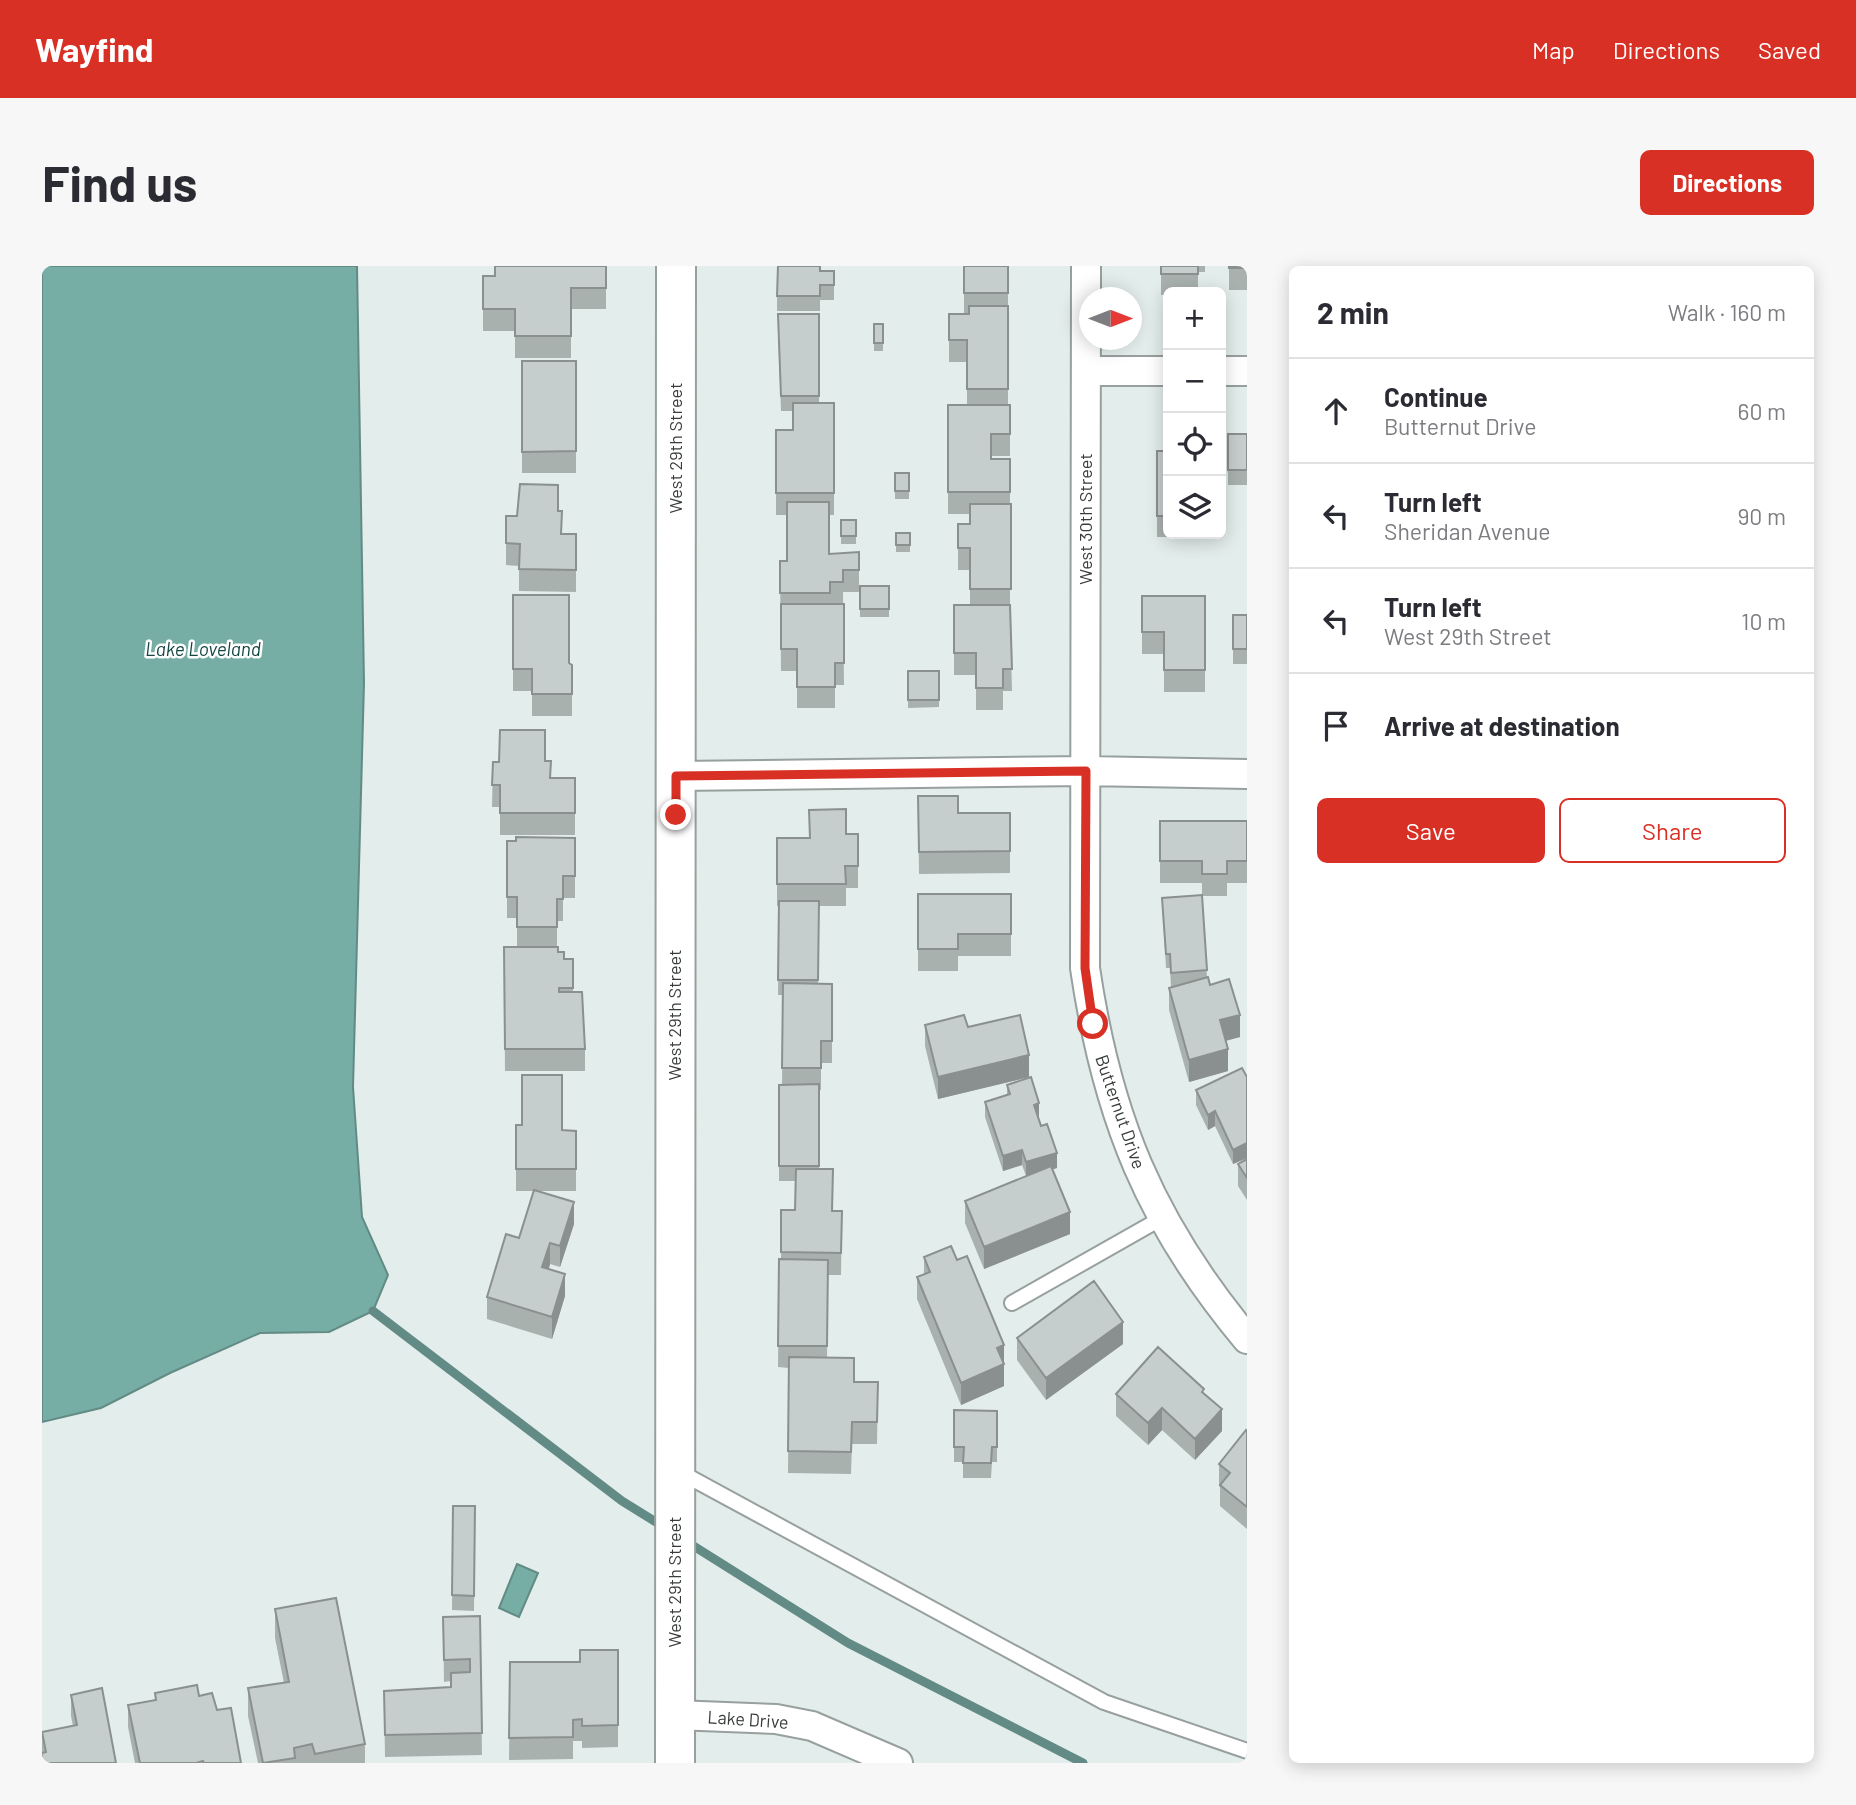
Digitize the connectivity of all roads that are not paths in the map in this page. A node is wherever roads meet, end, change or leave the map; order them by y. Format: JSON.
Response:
{"nodes":[{"id":1,"x":676,"y":266,"type":"edge"},
{"id":2,"x":1086,"y":266,"type":"edge"},
{"id":3,"x":1086,"y":371,"type":"junction"},
{"id":4,"x":1163,"y":371,"type":"edge"},
{"id":5,"x":1226,"y":371,"type":"edge"},
{"id":6,"x":1247,"y":371,"type":"edge"},
{"id":7,"x":1086,"y":771,"type":"junction"},
{"id":8,"x":1247,"y":774,"type":"edge"},
{"id":9,"x":676,"y":776,"type":"junction"},
{"id":10,"x":1162,"y":1218,"type":"junction"},
{"id":11,"x":1012,"y":1303,"type":"dead end"},
{"id":12,"x":1247,"y":1339,"type":"edge"},
{"id":13,"x":675,"y":1469,"type":"junction"},
{"id":14,"x":675,"y":1715,"type":"junction"},
{"id":15,"x":1247,"y":1751,"type":"edge"},
{"id":16,"x":675,"y":1763,"type":"edge"},
{"id":17,"x":898,"y":1763,"type":"edge"}],
"edges":[{"from":1,"to":9,"type":"main road","name":"West 29th Street"},
{"from":2,"to":3,"type":"street","name":"West 30th Street"},
{"from":3,"to":4,"type":"street"},
{"from":3,"to":7,"type":"street","name":"West 30th Street"},
{"from":5,"to":6,"type":"street"},
{"from":7,"to":8,"type":"street"},
{"from":7,"to":9,"type":"street"},
{"from":7,"to":10,"type":"street","name":"Butternut Drive"},
{"from":9,"to":13,"type":"main road","name":"West 29th Street"},
{"from":10,"to":11,"type":"lane"},
{"from":10,"to":12,"type":"street","name":"Butternut Drive"},
{"from":13,"to":14,"type":"main road","name":"West 29th Street"},
{"from":13,"to":15,"type":"lane"},
{"from":14,"to":16,"type":"main road","name":"West 29th Street"},
{"from":14,"to":17,"type":"street","name":"Lake Drive"}]}
